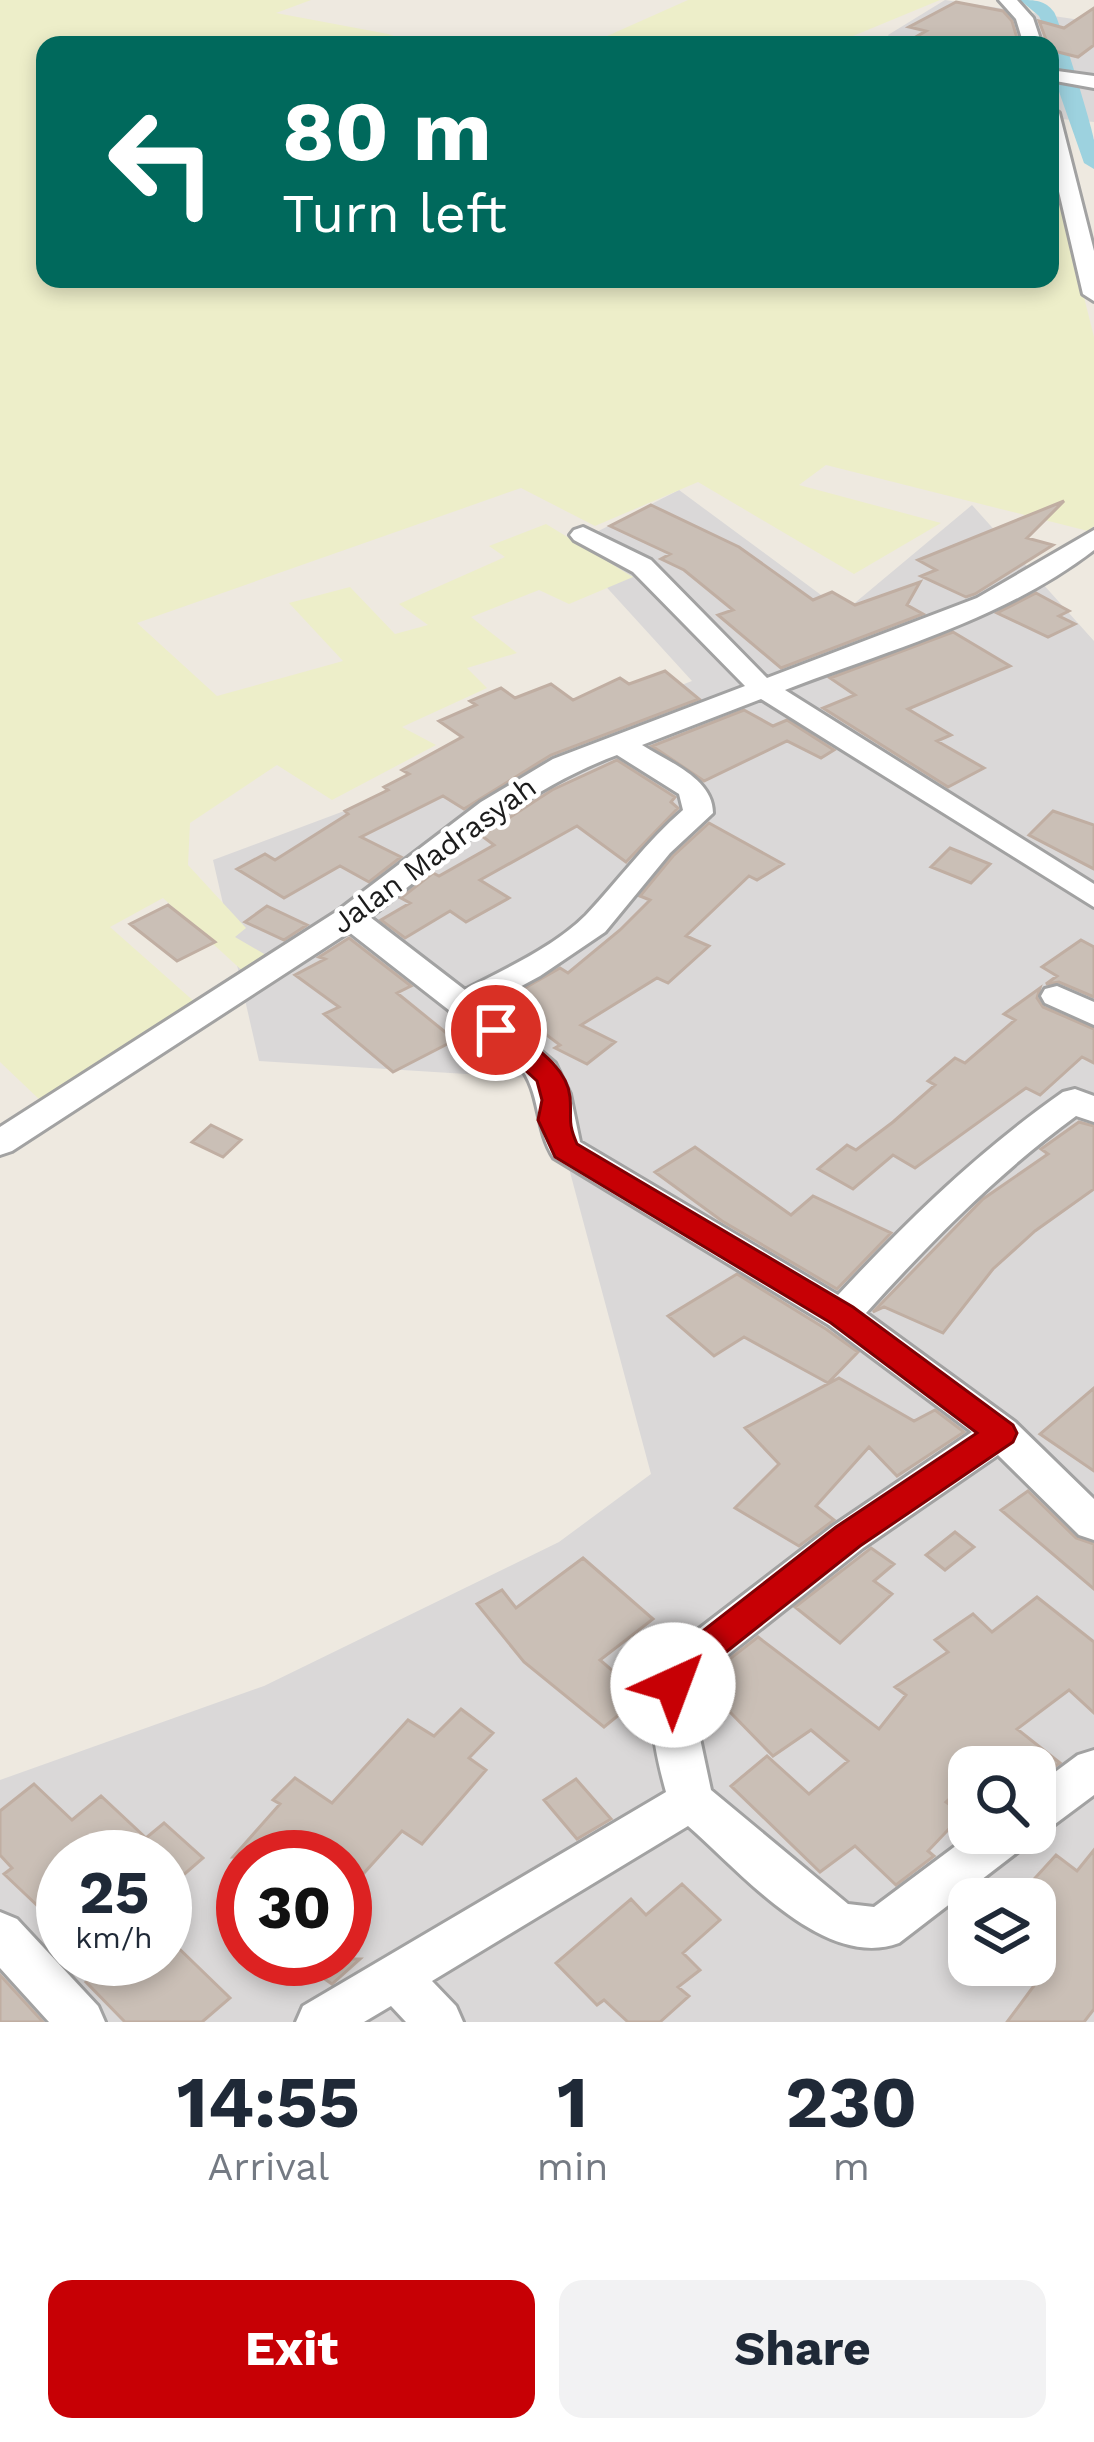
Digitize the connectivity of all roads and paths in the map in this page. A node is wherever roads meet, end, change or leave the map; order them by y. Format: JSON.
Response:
{"nodes":[{"id":1,"x":1008,"y":0,"type":"edge"},
{"id":2,"x":1030,"y":36,"type":"edge"},
{"id":3,"x":1059,"y":149,"type":"edge"},
{"id":4,"x":1094,"y":294,"type":"edge"},
{"id":5,"x":583,"y":535,"type":"dead end"},
{"id":6,"x":1094,"y":538,"type":"edge"},
{"id":7,"x":761,"y":687,"type":"junction"},
{"id":8,"x":617,"y":742,"type":"junction"},
{"id":9,"x":1094,"y":898,"type":"edge"},
{"id":10,"x":350,"y":917,"type":"junction"},
{"id":11,"x":1057,"y":996,"type":"dead end"},
{"id":12,"x":463,"y":1004,"type":"junction"},
{"id":13,"x":1094,"y":1015,"type":"edge"},
{"id":14,"x":1088,"y":1099,"type":"edge"},
{"id":15,"x":0,"y":1143,"type":"edge"},
{"id":16,"x":842,"y":1315,"type":"junction"},
{"id":17,"x":1001,"y":1433,"type":"junction"},
{"id":18,"x":1094,"y":1524,"type":"edge"},
{"id":19,"x":1094,"y":1769,"type":"edge"},
{"id":20,"x":1056,"y":1797,"type":"edge"},
{"id":21,"x":691,"y":1801,"type":"junction"},
{"id":22,"x":980,"y":1854,"type":"edge"},
{"id":23,"x":0,"y":1934,"type":"edge"},
{"id":24,"x":396,"y":1978,"type":"junction"},
{"id":25,"x":81,"y":2022,"type":"edge"},
{"id":26,"x":320,"y":2022,"type":"edge"},
{"id":27,"x":439,"y":2022,"type":"edge"}],
"edges":[{"from":1,"to":2,"type":"street"},
{"from":3,"to":4,"type":"street"},
{"from":5,"to":7,"type":"street"},
{"from":6,"to":7,"type":"street","name":"Jalan Madrasyah"},
{"from":7,"to":8,"type":"street","name":"Jalan Madrasyah"},
{"from":7,"to":9,"type":"street"},
{"from":8,"to":10,"type":"street","name":"Jalan Madrasyah"},
{"from":8,"to":12,"type":"street"},
{"from":10,"to":12,"type":"street"},
{"from":10,"to":15,"type":"street","name":"Jalan Madrasyah"},
{"from":11,"to":13,"type":"street"},
{"from":12,"to":16,"type":"street"},
{"from":14,"to":16,"type":"street"},
{"from":16,"to":17,"type":"street"},
{"from":17,"to":18,"type":"street"},
{"from":17,"to":21,"type":"street"},
{"from":19,"to":20,"type":"street"},
{"from":21,"to":22,"type":"street"},
{"from":21,"to":24,"type":"street"},
{"from":23,"to":25,"type":"street"},
{"from":24,"to":26,"type":"street"},
{"from":24,"to":27,"type":"street"}]}
